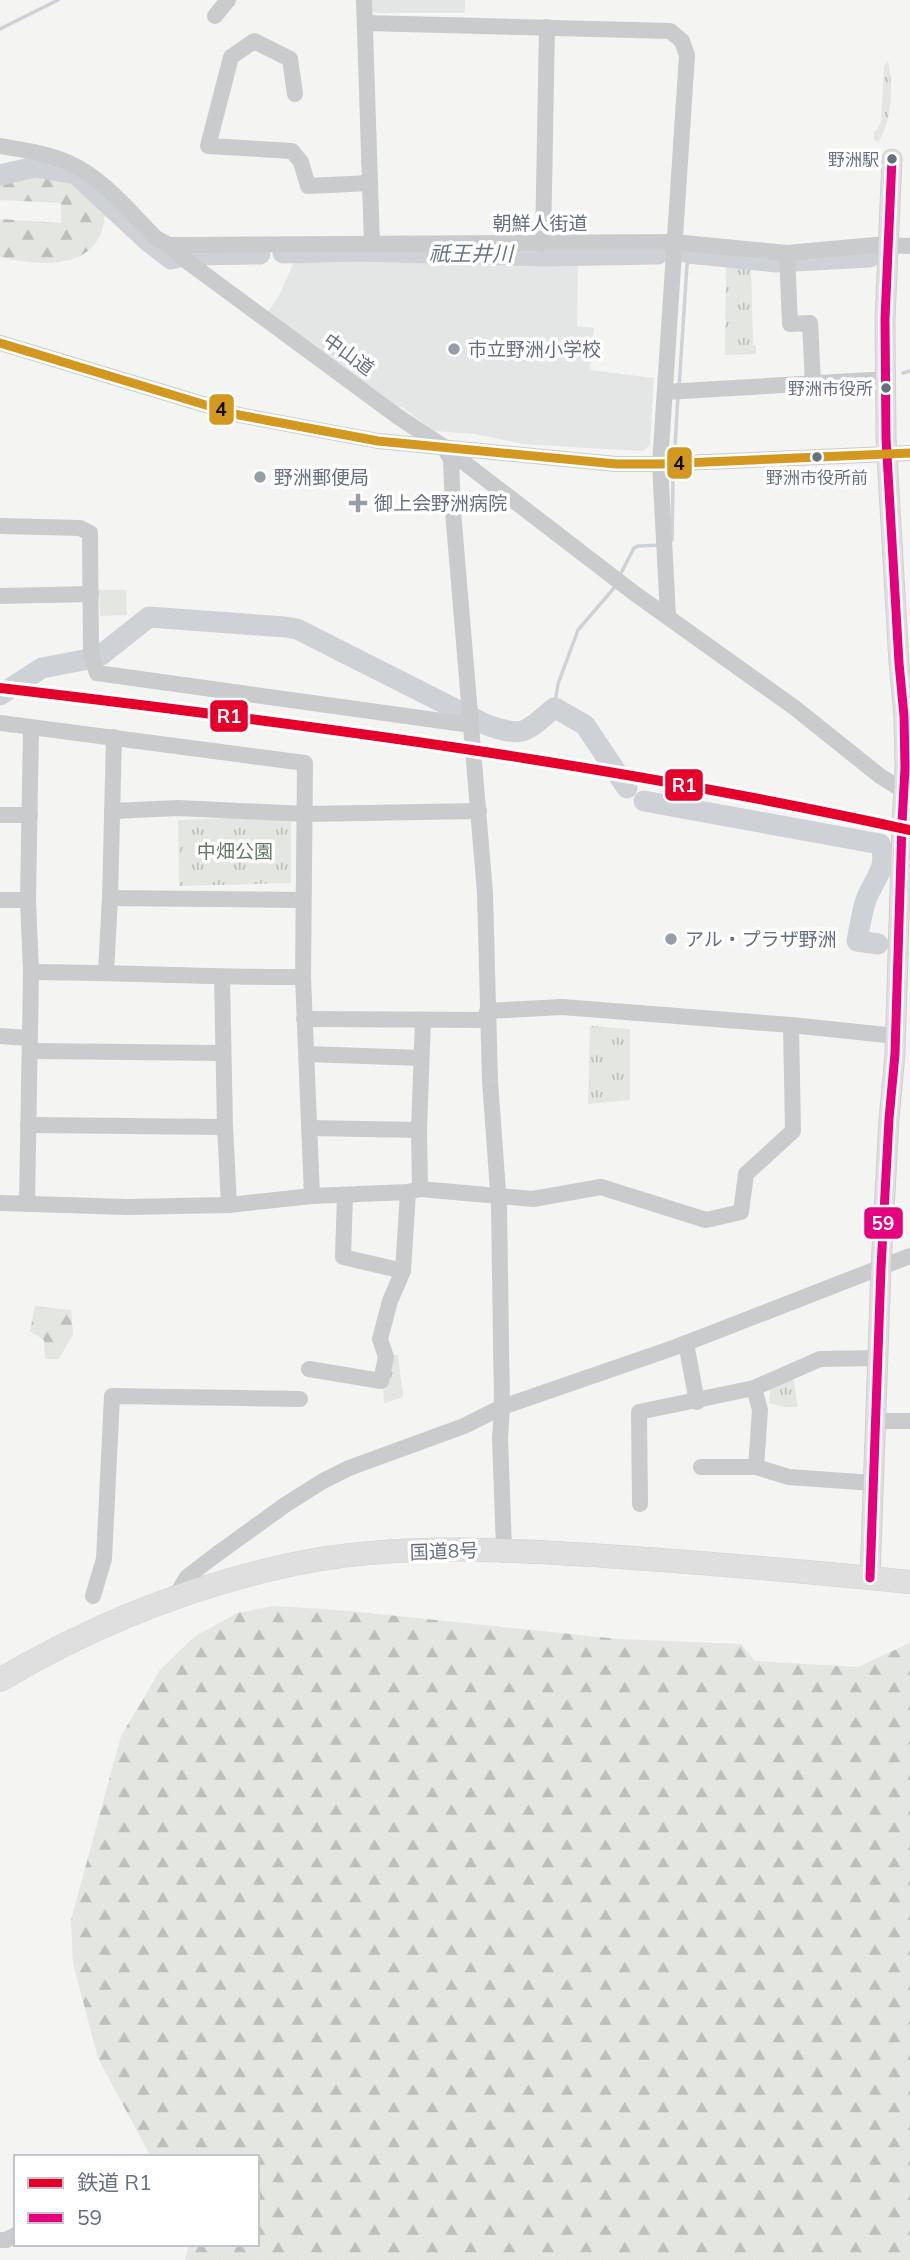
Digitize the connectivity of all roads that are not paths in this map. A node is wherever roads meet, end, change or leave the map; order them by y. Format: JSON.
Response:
{"nodes":[{"id":1,"x":228,"y":0,"type":"edge"},
{"id":2,"x":364,"y":0,"type":"edge"},
{"id":3,"x":215,"y":16,"type":"dead end"},
{"id":4,"x":365,"y":23,"type":"junction"},
{"id":5,"x":547,"y":27,"type":"junction"},
{"id":6,"x":295,"y":94,"type":"dead end"},
{"id":7,"x":0,"y":146,"type":"edge"},
{"id":8,"x":892,"y":159,"type":"dead end"},
{"id":9,"x":370,"y":183,"type":"junction"},
{"id":10,"x":674,"y":242,"type":"junction"},
{"id":11,"x":372,"y":244,"type":"junction"},
{"id":12,"x":543,"y":244,"type":"junction"},
{"id":13,"x":169,"y":245,"type":"junction"},
{"id":14,"x":888,"y":245,"type":"junction"},
{"id":15,"x":910,"y":246,"type":"edge"},
{"id":16,"x":787,"y":260,"type":"junction"},
{"id":17,"x":0,"y":343,"type":"edge"},
{"id":18,"x":887,"y":379,"type":"junction"},
{"id":19,"x":813,"y":383,"type":"junction"},
{"id":20,"x":675,"y":391,"type":"junction"},
{"id":21,"x":444,"y":447,"type":"junction"},
{"id":22,"x":910,"y":453,"type":"edge"},
{"id":23,"x":887,"y":455,"type":"junction"},
{"id":24,"x":660,"y":464,"type":"junction"},
{"id":25,"x":0,"y":526,"type":"edge"},
{"id":26,"x":91,"y":594,"type":"junction"},
{"id":27,"x":0,"y":596,"type":"edge"},
{"id":28,"x":668,"y":617,"type":"junction"},
{"id":29,"x":0,"y":723,"type":"edge"},
{"id":30,"x":471,"y":725,"type":"junction"},
{"id":31,"x":31,"y":728,"type":"junction"},
{"id":32,"x":114,"y":737,"type":"junction"},
{"id":33,"x":906,"y":804,"type":"edge"},
{"id":34,"x":112,"y":811,"type":"junction"},
{"id":35,"x":480,"y":811,"type":"junction"},
{"id":36,"x":306,"y":814,"type":"junction"},
{"id":37,"x":0,"y":815,"type":"edge"},
{"id":38,"x":30,"y":815,"type":"junction"},
{"id":39,"x":110,"y":898,"type":"junction"},
{"id":40,"x":0,"y":900,"type":"edge"},
{"id":41,"x":28,"y":900,"type":"junction"},
{"id":42,"x":302,"y":900,"type":"junction"},
{"id":43,"x":31,"y":972,"type":"junction"},
{"id":44,"x":106,"y":972,"type":"junction"},
{"id":45,"x":303,"y":977,"type":"junction"},
{"id":46,"x":222,"y":978,"type":"junction"},
{"id":47,"x":487,"y":1015,"type":"junction"},
{"id":48,"x":304,"y":1019,"type":"junction"},
{"id":49,"x":423,"y":1020,"type":"junction"},
{"id":50,"x":791,"y":1025,"type":"junction"},
{"id":51,"x":0,"y":1036,"type":"edge"},
{"id":52,"x":896,"y":1036,"type":"junction"},
{"id":53,"x":29,"y":1044,"type":"junction"},
{"id":54,"x":223,"y":1053,"type":"junction"},
{"id":55,"x":307,"y":1054,"type":"junction"},
{"id":56,"x":421,"y":1058,"type":"junction"},
{"id":57,"x":28,"y":1125,"type":"junction"},
{"id":58,"x":225,"y":1127,"type":"junction"},
{"id":59,"x":310,"y":1128,"type":"junction"},
{"id":60,"x":419,"y":1130,"type":"junction"},
{"id":61,"x":414,"y":1190,"type":"junction"},
{"id":62,"x":498,"y":1194,"type":"junction"},
{"id":63,"x":345,"y":1195,"type":"junction"},
{"id":64,"x":312,"y":1196,"type":"junction"},
{"id":65,"x":0,"y":1202,"type":"edge"},
{"id":66,"x":27,"y":1203,"type":"junction"},
{"id":67,"x":229,"y":1205,"type":"junction"},
{"id":68,"x":910,"y":1256,"type":"edge"},
{"id":69,"x":881,"y":1268,"type":"junction"},
{"id":70,"x":402,"y":1271,"type":"junction"},
{"id":71,"x":686,"y":1343,"type":"junction"},
{"id":72,"x":877,"y":1358,"type":"junction"},
{"id":73,"x":309,"y":1369,"type":"dead end"},
{"id":74,"x":754,"y":1388,"type":"junction"},
{"id":75,"x":300,"y":1399,"type":"dead end"},
{"id":76,"x":697,"y":1402,"type":"junction"},
{"id":77,"x":502,"y":1407,"type":"junction"},
{"id":78,"x":910,"y":1421,"type":"edge"},
{"id":79,"x":876,"y":1422,"type":"junction"},
{"id":80,"x":701,"y":1467,"type":"dead end"},
{"id":81,"x":756,"y":1467,"type":"junction"},
{"id":82,"x":873,"y":1483,"type":"junction"},
{"id":83,"x":640,"y":1504,"type":"dead end"},
{"id":84,"x":504,"y":1549,"type":"junction"},
{"id":85,"x":870,"y":1578,"type":"junction"},
{"id":86,"x":910,"y":1582,"type":"edge"},
{"id":87,"x":93,"y":1595,"type":"dead end"},
{"id":88,"x":175,"y":1597,"type":"junction"},
{"id":89,"x":0,"y":1680,"type":"edge"}],
"edges":[{"from":1,"to":3,"type":"street"},
{"from":2,"to":4,"type":"street"},
{"from":4,"to":5,"type":"street"},
{"from":4,"to":9,"type":"street"},
{"from":5,"to":10,"type":"street"},
{"from":5,"to":12,"type":"street"},
{"from":6,"to":9,"type":"street"},
{"from":7,"to":13,"type":"street","name":"中山道"},
{"from":8,"to":14,"type":"main road"},
{"from":9,"to":11,"type":"street"},
{"from":10,"to":12,"type":"street","name":"朝鮮人街道"},
{"from":10,"to":16,"type":"street","name":"朝鮮人街道"},
{"from":10,"to":20,"type":"street"},
{"from":11,"to":12,"type":"street","name":"朝鮮人街道"},
{"from":11,"to":13,"type":"street","name":"朝鮮人街道"},
{"from":13,"to":21,"type":"street","name":"中山道"},
{"from":14,"to":15,"type":"street","name":"朝鮮人街道"},
{"from":14,"to":16,"type":"street","name":"朝鮮人街道"},
{"from":14,"to":18,"type":"main road"},
{"from":16,"to":19,"type":"street"},
{"from":17,"to":21,"type":"street"},
{"from":18,"to":19,"type":"street"},
{"from":18,"to":23,"type":"main road"},
{"from":19,"to":20,"type":"street"},
{"from":20,"to":24,"type":"street"},
{"from":21,"to":24,"type":"street"},
{"from":21,"to":28,"type":"street","name":"中山道"},
{"from":21,"to":30,"type":"street"},
{"from":22,"to":23,"type":"street"},
{"from":23,"to":24,"type":"street"},
{"from":23,"to":33,"type":"main road"},
{"from":24,"to":28,"type":"street"},
{"from":25,"to":26,"type":"street"},
{"from":26,"to":27,"type":"street"},
{"from":26,"to":30,"type":"street"},
{"from":28,"to":33,"type":"street","name":"中山道"},
{"from":29,"to":31,"type":"street"},
{"from":30,"to":35,"type":"street"},
{"from":31,"to":32,"type":"street"},
{"from":31,"to":38,"type":"street"},
{"from":32,"to":34,"type":"street"},
{"from":32,"to":36,"type":"street"},
{"from":33,"to":52,"type":"main road"},
{"from":34,"to":36,"type":"street"},
{"from":34,"to":39,"type":"street"},
{"from":35,"to":36,"type":"street"},
{"from":35,"to":47,"type":"street"},
{"from":36,"to":42,"type":"street"},
{"from":37,"to":38,"type":"street"},
{"from":38,"to":41,"type":"street"},
{"from":39,"to":42,"type":"street"},
{"from":39,"to":44,"type":"street"},
{"from":40,"to":41,"type":"street"},
{"from":41,"to":43,"type":"street"},
{"from":42,"to":45,"type":"street"},
{"from":43,"to":44,"type":"street"},
{"from":43,"to":53,"type":"street"},
{"from":44,"to":46,"type":"street"},
{"from":45,"to":46,"type":"street"},
{"from":45,"to":48,"type":"street"},
{"from":46,"to":54,"type":"street"},
{"from":47,"to":49,"type":"street"},
{"from":47,"to":50,"type":"street"},
{"from":47,"to":62,"type":"street"},
{"from":48,"to":49,"type":"street"},
{"from":48,"to":55,"type":"street"},
{"from":49,"to":56,"type":"street"},
{"from":50,"to":52,"type":"street"},
{"from":50,"to":62,"type":"street"},
{"from":51,"to":53,"type":"street"},
{"from":52,"to":69,"type":"main road"},
{"from":53,"to":54,"type":"street"},
{"from":53,"to":57,"type":"street"},
{"from":54,"to":58,"type":"street"},
{"from":55,"to":56,"type":"street"},
{"from":55,"to":59,"type":"street"},
{"from":56,"to":60,"type":"street"},
{"from":57,"to":58,"type":"street"},
{"from":57,"to":66,"type":"street"},
{"from":58,"to":67,"type":"street"},
{"from":59,"to":60,"type":"street"},
{"from":59,"to":64,"type":"street"},
{"from":60,"to":61,"type":"street"},
{"from":61,"to":62,"type":"street"},
{"from":61,"to":63,"type":"street"},
{"from":61,"to":70,"type":"street"},
{"from":62,"to":77,"type":"street"},
{"from":63,"to":64,"type":"street"},
{"from":63,"to":70,"type":"street"},
{"from":64,"to":67,"type":"street"},
{"from":65,"to":66,"type":"street"},
{"from":66,"to":67,"type":"street"},
{"from":68,"to":69,"type":"street"},
{"from":69,"to":71,"type":"street"},
{"from":69,"to":72,"type":"main road"},
{"from":70,"to":73,"type":"street"},
{"from":71,"to":76,"type":"street"},
{"from":71,"to":77,"type":"street"},
{"from":72,"to":74,"type":"street"},
{"from":72,"to":79,"type":"main road"},
{"from":74,"to":76,"type":"street"},
{"from":74,"to":81,"type":"street"},
{"from":75,"to":87,"type":"street"},
{"from":76,"to":83,"type":"street"},
{"from":77,"to":84,"type":"street"},
{"from":77,"to":88,"type":"street"},
{"from":78,"to":79,"type":"street"},
{"from":79,"to":82,"type":"main road"},
{"from":80,"to":81,"type":"street"},
{"from":81,"to":82,"type":"street"},
{"from":82,"to":85,"type":"main road"},
{"from":84,"to":85,"type":"highway","name":"国道8号"},
{"from":84,"to":88,"type":"highway","name":"国道8号"},
{"from":85,"to":86,"type":"highway","name":"国道8号"},
{"from":88,"to":89,"type":"highway","name":"国道8号"}]}
